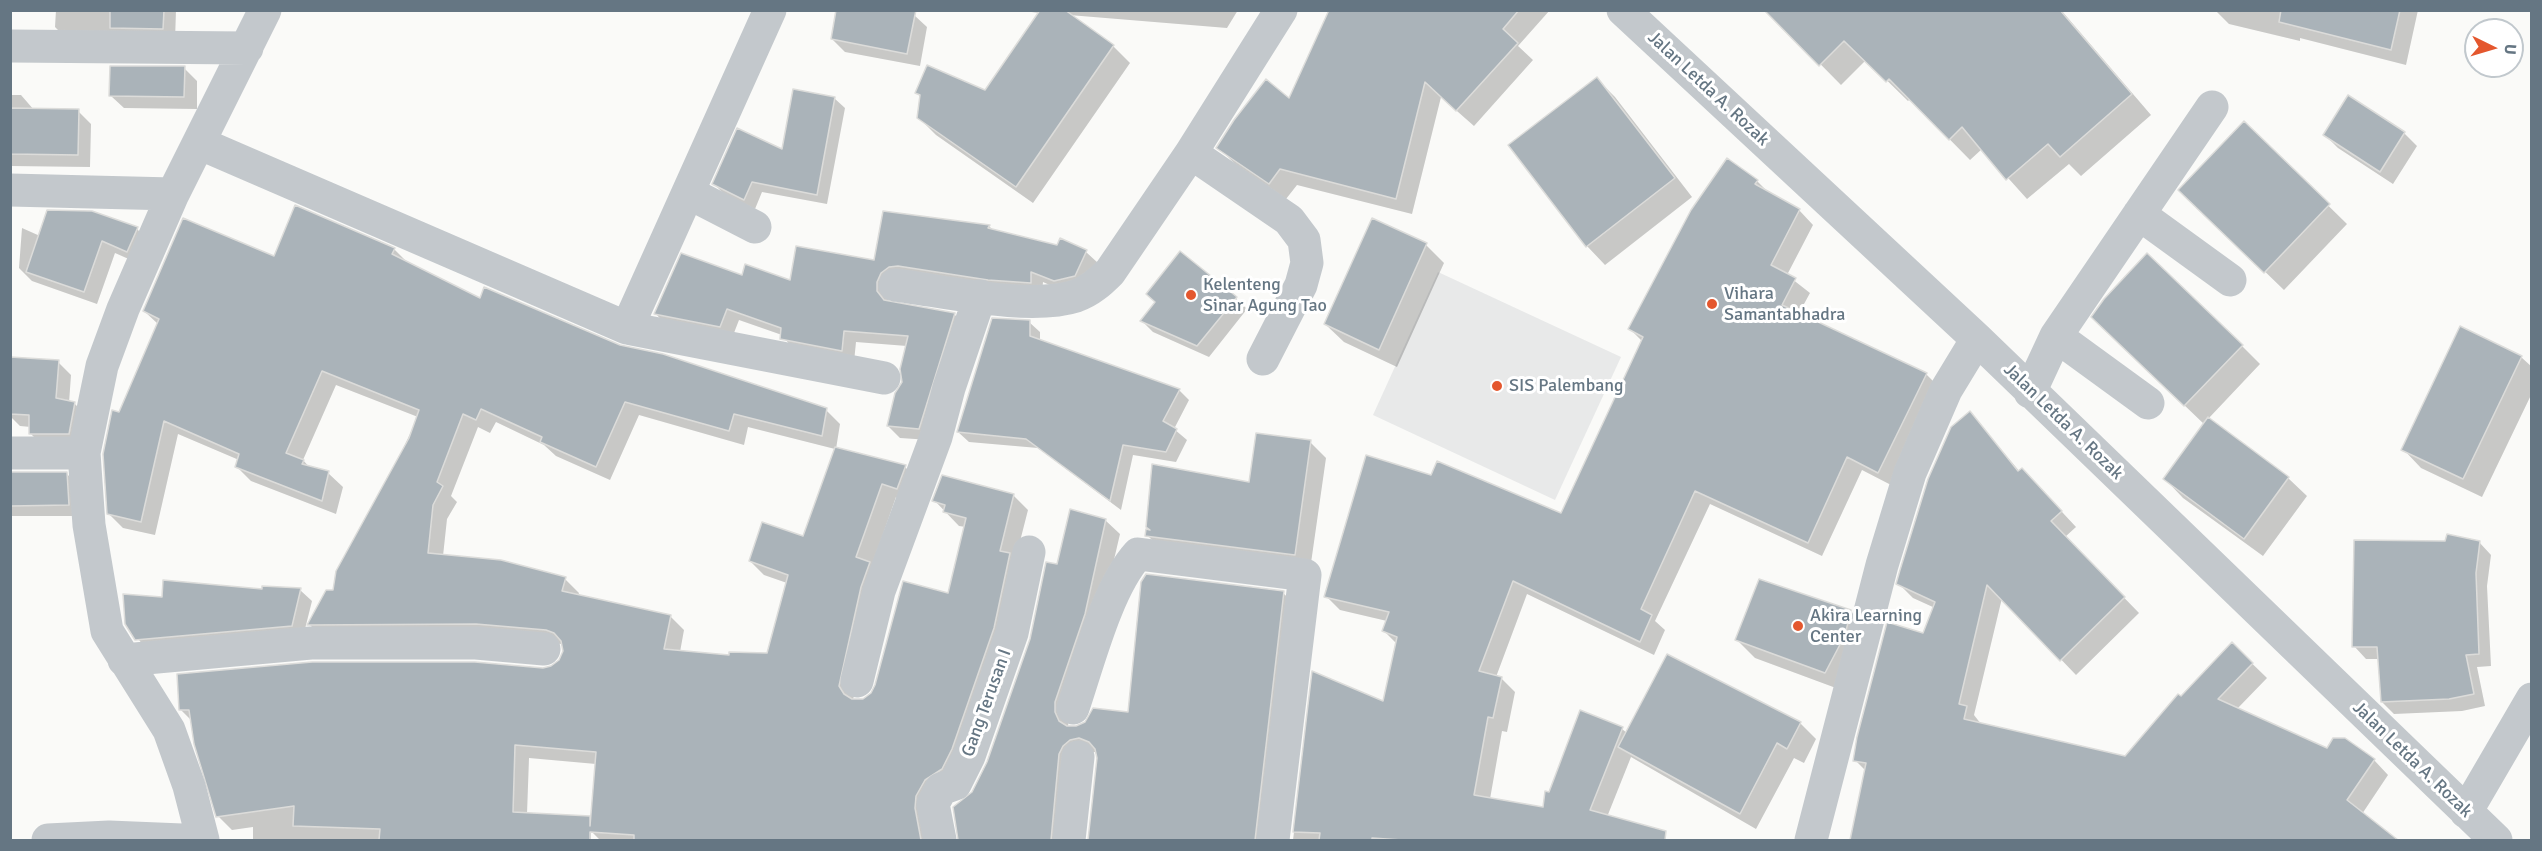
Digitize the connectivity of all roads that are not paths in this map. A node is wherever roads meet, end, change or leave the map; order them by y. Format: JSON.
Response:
{"nodes":[{"id":1,"x":265,"y":10,"type":"edge"},
{"id":2,"x":770,"y":10,"type":"edge"},
{"id":3,"x":1281,"y":10,"type":"edge"},
{"id":4,"x":1623,"y":10,"type":"edge"},
{"id":5,"x":10,"y":46,"type":"edge"},
{"id":6,"x":247,"y":48,"type":"junction"},
{"id":7,"x":2212,"y":107,"type":"dead end"},
{"id":8,"x":199,"y":143,"type":"junction"},
{"id":9,"x":1191,"y":153,"type":"junction"},
{"id":10,"x":10,"y":190,"type":"edge"},
{"id":11,"x":689,"y":193,"type":"junction"},
{"id":12,"x":173,"y":194,"type":"junction"},
{"id":13,"x":2139,"y":214,"type":"junction"},
{"id":14,"x":755,"y":227,"type":"dead end"},
{"id":15,"x":2230,"y":280,"type":"dead end"},
{"id":16,"x":895,"y":285,"type":"dead end"},
{"id":17,"x":980,"y":296,"type":"junction"},
{"id":18,"x":627,"y":328,"type":"junction"},
{"id":19,"x":2056,"y":336,"type":"junction"},
{"id":20,"x":1977,"y":339,"type":"junction"},
{"id":21,"x":1263,"y":359,"type":"dead end"},
{"id":22,"x":884,"y":378,"type":"dead end"},
{"id":23,"x":2030,"y":392,"type":"junction"},
{"id":24,"x":2148,"y":402,"type":"dead end"},
{"id":25,"x":10,"y":453,"type":"edge"},
{"id":26,"x":84,"y":453,"type":"junction"},
{"id":27,"x":1029,"y":552,"type":"dead end"},
{"id":28,"x":544,"y":649,"type":"dead end"},
{"id":29,"x":124,"y":660,"type":"junction"},
{"id":30,"x":856,"y":681,"type":"dead end"},
{"id":31,"x":2532,"y":699,"type":"edge"},
{"id":32,"x":1073,"y":708,"type":"dead end"},
{"id":33,"x":1078,"y":757,"type":"dead end"},
{"id":34,"x":2466,"y":812,"type":"junction"},
{"id":35,"x":109,"y":839,"type":"edge"},
{"id":36,"x":48,"y":840,"type":"edge"},
{"id":37,"x":182,"y":840,"type":"edge"},
{"id":38,"x":203,"y":840,"type":"edge"},
{"id":39,"x":940,"y":840,"type":"edge"},
{"id":40,"x":1069,"y":840,"type":"edge"},
{"id":41,"x":1273,"y":840,"type":"edge"},
{"id":42,"x":1811,"y":840,"type":"edge"},
{"id":43,"x":2496,"y":840,"type":"edge"}],
"edges":[{"from":1,"to":6,"type":"street"},
{"from":2,"to":11,"type":"street"},
{"from":3,"to":9,"type":"street"},
{"from":4,"to":20,"type":"street","name":"Jalan Letda A. Rozak"},
{"from":5,"to":6,"type":"street"},
{"from":6,"to":8,"type":"street"},
{"from":7,"to":13,"type":"street"},
{"from":8,"to":12,"type":"street"},
{"from":8,"to":18,"type":"street"},
{"from":9,"to":17,"type":"street"},
{"from":9,"to":21,"type":"street"},
{"from":10,"to":12,"type":"street"},
{"from":11,"to":14,"type":"street"},
{"from":11,"to":18,"type":"street"},
{"from":12,"to":26,"type":"street"},
{"from":13,"to":15,"type":"street"},
{"from":13,"to":19,"type":"street"},
{"from":16,"to":17,"type":"street"},
{"from":17,"to":30,"type":"street"},
{"from":18,"to":22,"type":"street"},
{"from":19,"to":23,"type":"street"},
{"from":19,"to":24,"type":"street"},
{"from":20,"to":23,"type":"street","name":"Jalan Letda A. Rozak"},
{"from":20,"to":42,"type":"street"},
{"from":23,"to":34,"type":"street","name":"Jalan Letda A. Rozak"},
{"from":25,"to":26,"type":"street"},
{"from":26,"to":29,"type":"street"},
{"from":27,"to":39,"type":"street","name":"Gang Terusan I"},
{"from":28,"to":29,"type":"street"},
{"from":29,"to":38,"type":"street"},
{"from":31,"to":34,"type":"street"},
{"from":32,"to":41,"type":"street"},
{"from":33,"to":40,"type":"street"},
{"from":34,"to":43,"type":"street","name":"Jalan Letda A. Rozak"},
{"from":35,"to":36,"type":"street"},
{"from":35,"to":37,"type":"street"}]}
